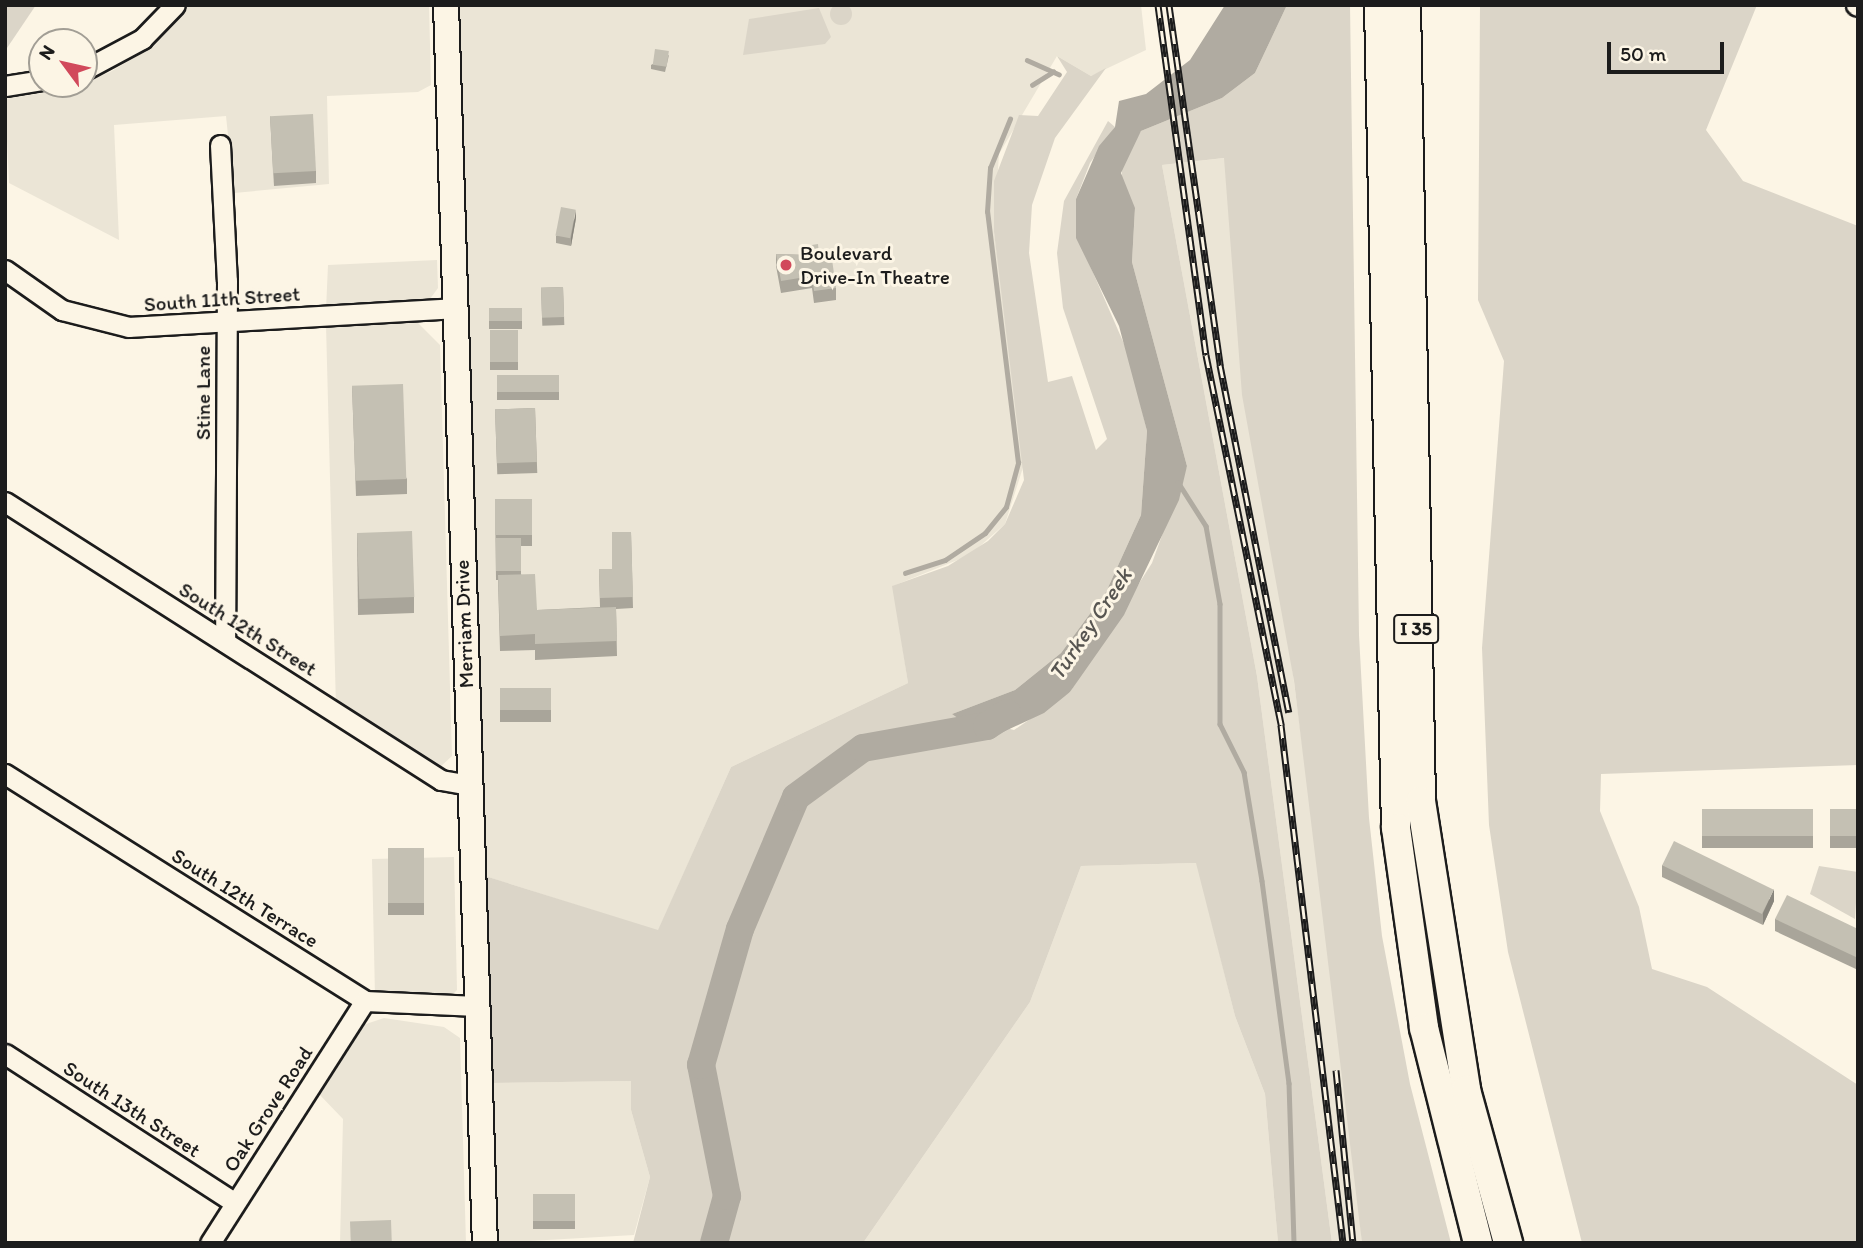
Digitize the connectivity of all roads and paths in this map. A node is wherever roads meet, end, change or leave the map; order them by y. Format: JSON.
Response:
{"nodes":[{"id":1,"x":175,"y":5,"type":"edge"},
{"id":2,"x":446,"y":5,"type":"edge"},
{"id":3,"x":1379,"y":5,"type":"edge"},
{"id":4,"x":1406,"y":5,"type":"edge"},
{"id":5,"x":98,"y":63,"type":"edge"},
{"id":6,"x":28,"y":82,"type":"edge"},
{"id":7,"x":5,"y":86,"type":"edge"},
{"id":8,"x":220,"y":145,"type":"dead end"},
{"id":9,"x":5,"y":270,"type":"edge"},
{"id":10,"x":456,"y":308,"type":"junction"},
{"id":11,"x":226,"y":320,"type":"junction"},
{"id":12,"x":5,"y":502,"type":"edge"},
{"id":13,"x":225,"y":642,"type":"junction"},
{"id":14,"x":5,"y":774,"type":"edge"},
{"id":15,"x":468,"y":785,"type":"junction"},
{"id":16,"x":365,"y":1001,"type":"junction"},
{"id":17,"x":477,"y":1006,"type":"junction"},
{"id":18,"x":5,"y":1055,"type":"edge"},
{"id":19,"x":234,"y":1202,"type":"junction"},
{"id":20,"x":210,"y":1243,"type":"edge"},
{"id":21,"x":485,"y":1243,"type":"edge"},
{"id":22,"x":1478,"y":1243,"type":"edge"},
{"id":23,"x":1508,"y":1243,"type":"edge"}],
"edges":[{"from":1,"to":5,"type":"street"},
{"from":2,"to":10,"type":"main road","name":"Merriam Drive"},
{"from":3,"to":22,"type":"highway","number":"I 35"},
{"from":4,"to":23,"type":"highway","number":"I 35"},
{"from":6,"to":7,"type":"street"},
{"from":8,"to":11,"type":"street","name":"Stine Lane"},
{"from":9,"to":11,"type":"street","name":"South 11th Street"},
{"from":10,"to":11,"type":"street","name":"South 11th Street"},
{"from":10,"to":15,"type":"main road","name":"Merriam Drive"},
{"from":11,"to":13,"type":"street","name":"Stine Lane"},
{"from":12,"to":13,"type":"street","name":"South 12th Street"},
{"from":13,"to":15,"type":"street","name":"South 12th Street"},
{"from":14,"to":16,"type":"street","name":"South 12th Terrace"},
{"from":15,"to":17,"type":"main road","name":"Merriam Drive"},
{"from":16,"to":17,"type":"street","name":"South 12th Terrace"},
{"from":16,"to":19,"type":"street","name":"Oak Grove Road"},
{"from":17,"to":21,"type":"main road","name":"Merriam Drive"},
{"from":18,"to":19,"type":"street","name":"South 13th Street"},
{"from":19,"to":20,"type":"street","name":"Oak Grove Road"}]}
